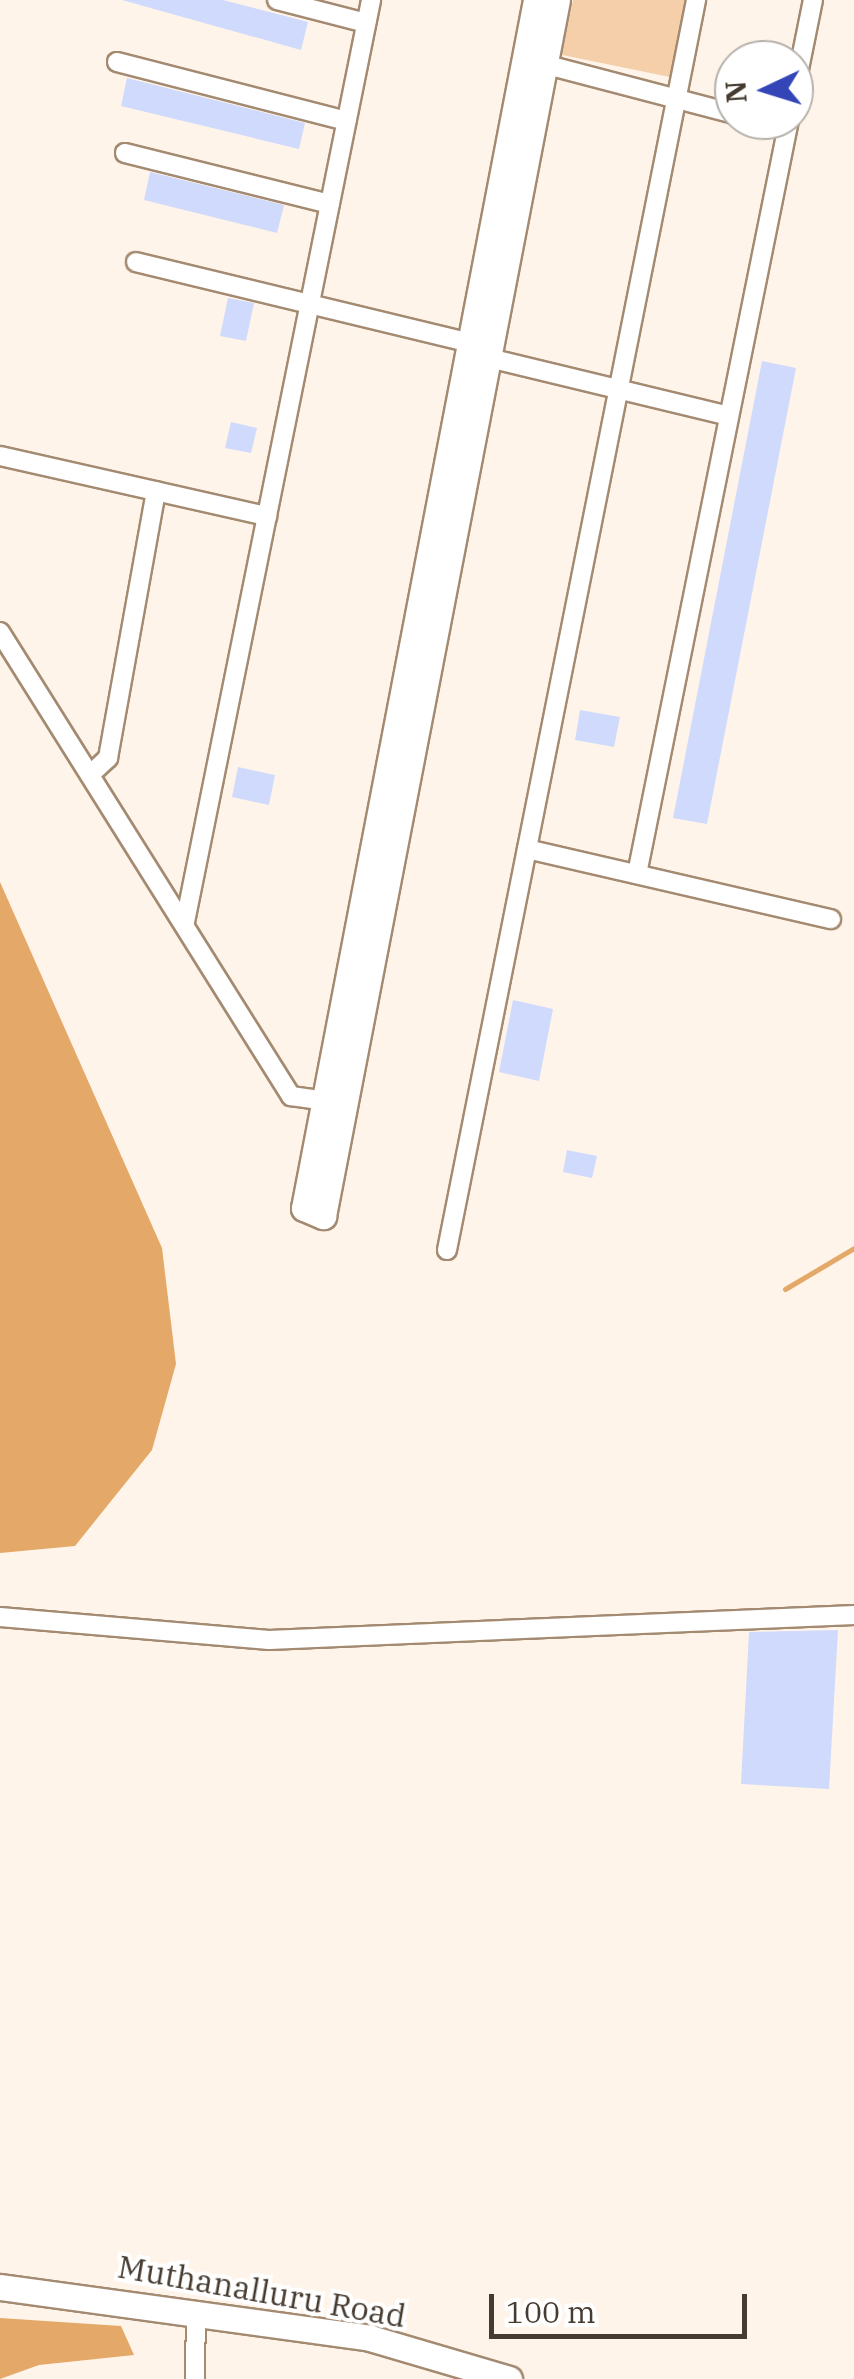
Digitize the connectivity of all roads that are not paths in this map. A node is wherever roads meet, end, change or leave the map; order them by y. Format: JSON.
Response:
{"nodes":[{"id":1,"x":278,"y":0,"type":"edge"},
{"id":2,"x":371,"y":0,"type":"edge"},
{"id":3,"x":536,"y":0,"type":"edge"},
{"id":4,"x":557,"y":0,"type":"edge"},
{"id":5,"x":696,"y":0,"type":"edge"},
{"id":6,"x":813,"y":0,"type":"edge"},
{"id":7,"x":366,"y":23,"type":"junction"},
{"id":8,"x":805,"y":40,"type":"edge"},
{"id":9,"x":117,"y":62,"type":"dead end"},
{"id":10,"x":535,"y":62,"type":"junction"},
{"id":11,"x":676,"y":99,"type":"junction"},
{"id":12,"x":714,"y":109,"type":"edge"},
{"id":13,"x":347,"y":121,"type":"junction"},
{"id":14,"x":785,"y":140,"type":"edge"},
{"id":15,"x":125,"y":153,"type":"dead end"},
{"id":16,"x":330,"y":204,"type":"junction"},
{"id":17,"x":136,"y":262,"type":"dead end"},
{"id":18,"x":310,"y":304,"type":"junction"},
{"id":19,"x":476,"y":351,"type":"junction"},
{"id":20,"x":618,"y":390,"type":"junction"},
{"id":21,"x":729,"y":416,"type":"junction"},
{"id":22,"x":0,"y":456,"type":"edge"},
{"id":23,"x":156,"y":491,"type":"junction"},
{"id":24,"x":266,"y":516,"type":"junction"},
{"id":25,"x":0,"y":632,"type":"edge"},
{"id":26,"x":93,"y":772,"type":"junction"},
{"id":27,"x":527,"y":849,"type":"junction"},
{"id":28,"x":636,"y":874,"type":"junction"},
{"id":29,"x":831,"y":919,"type":"dead end"},
{"id":30,"x":184,"y":922,"type":"junction"},
{"id":31,"x":325,"y":1100,"type":"junction"},
{"id":32,"x":447,"y":1250,"type":"dead end"},
{"id":33,"x":854,"y":1615,"type":"edge"},
{"id":34,"x":0,"y":1617,"type":"edge"},
{"id":35,"x":0,"y":2287,"type":"edge"},
{"id":36,"x":196,"y":2311,"type":"junction"},
{"id":37,"x":195,"y":2379,"type":"edge"},
{"id":38,"x":509,"y":2379,"type":"edge"}],
"edges":[{"from":1,"to":7,"type":"street"},
{"from":2,"to":7,"type":"street"},
{"from":3,"to":10,"type":"street"},
{"from":4,"to":10,"type":"street"},
{"from":5,"to":11,"type":"street"},
{"from":6,"to":8,"type":"street"},
{"from":7,"to":13,"type":"street"},
{"from":9,"to":13,"type":"street"},
{"from":10,"to":11,"type":"street"},
{"from":10,"to":19,"type":"street"},
{"from":11,"to":12,"type":"street"},
{"from":11,"to":20,"type":"street"},
{"from":13,"to":16,"type":"street"},
{"from":14,"to":21,"type":"street"},
{"from":15,"to":16,"type":"street"},
{"from":16,"to":18,"type":"street"},
{"from":17,"to":18,"type":"street"},
{"from":18,"to":19,"type":"street"},
{"from":18,"to":24,"type":"street"},
{"from":19,"to":20,"type":"street"},
{"from":19,"to":31,"type":"street"},
{"from":19,"to":31,"type":"street"},
{"from":20,"to":21,"type":"street"},
{"from":20,"to":27,"type":"street"},
{"from":21,"to":28,"type":"street"},
{"from":22,"to":23,"type":"street"},
{"from":23,"to":24,"type":"street"},
{"from":23,"to":26,"type":"street"},
{"from":24,"to":30,"type":"street"},
{"from":25,"to":26,"type":"street"},
{"from":26,"to":30,"type":"street"},
{"from":27,"to":28,"type":"street"},
{"from":27,"to":32,"type":"street"},
{"from":28,"to":29,"type":"street"},
{"from":30,"to":31,"type":"street"},
{"from":33,"to":34,"type":"street"},
{"from":35,"to":36,"type":"street","name":"Muthanalluru Road"},
{"from":36,"to":37,"type":"street"},
{"from":36,"to":38,"type":"street","name":"Muthanalluru Road"}]}
